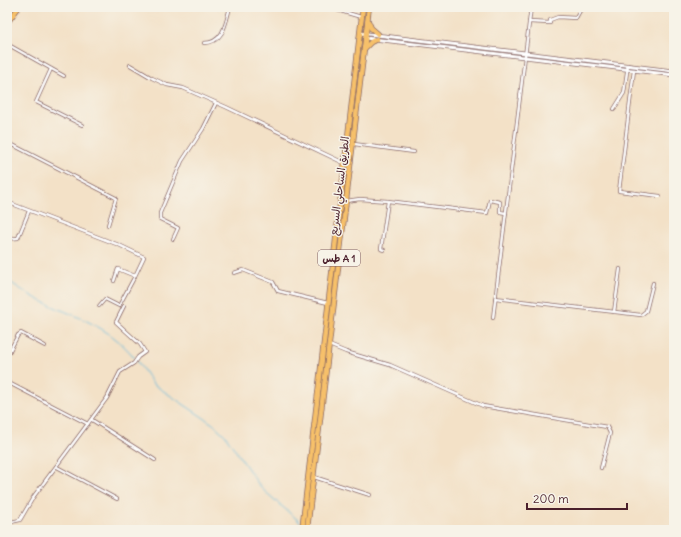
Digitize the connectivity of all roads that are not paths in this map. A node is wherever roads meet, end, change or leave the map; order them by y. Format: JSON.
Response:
{"nodes":[{"id":1,"x":19,"y":7,"type":"edge"},
{"id":2,"x":230,"y":7,"type":"edge"},
{"id":3,"x":327,"y":7,"type":"edge"},
{"id":4,"x":363,"y":7,"type":"edge"},
{"id":5,"x":369,"y":7,"type":"edge"},
{"id":6,"x":531,"y":7,"type":"edge"},
{"id":7,"x":582,"y":7,"type":"edge"},
{"id":8,"x":362,"y":17,"type":"junction"},
{"id":9,"x":368,"y":20,"type":"junction"},
{"id":10,"x":529,"y":22,"type":"junction"},
{"id":11,"x":7,"y":23,"type":"edge"},
{"id":12,"x":360,"y":35,"type":"junction"},
{"id":13,"x":366,"y":36,"type":"junction"},
{"id":14,"x":377,"y":37,"type":"junction"},
{"id":15,"x":413,"y":41,"type":"junction"},
{"id":16,"x":204,"y":43,"type":"dead end"},
{"id":17,"x":7,"y":44,"type":"edge"},
{"id":18,"x":490,"y":48,"type":"junction"},
{"id":19,"x":364,"y":49,"type":"junction"},
{"id":20,"x":524,"y":52,"type":"junction"},
{"id":21,"x":490,"y":53,"type":"junction"},
{"id":22,"x":523,"y":57,"type":"junction"},
{"id":23,"x":567,"y":58,"type":"junction"},
{"id":24,"x":566,"y":62,"type":"junction"},
{"id":25,"x":130,"y":65,"type":"dead end"},
{"id":26,"x":627,"y":67,"type":"junction"},
{"id":27,"x":51,"y":69,"type":"junction"},
{"id":28,"x":634,"y":70,"type":"junction"},
{"id":29,"x":674,"y":70,"type":"edge"},
{"id":30,"x":667,"y":72,"type":"junction"},
{"id":31,"x":674,"y":75,"type":"edge"},
{"id":32,"x":64,"y":76,"type":"dead end"},
{"id":33,"x":216,"y":103,"type":"junction"},
{"id":34,"x":614,"y":108,"type":"dead end"},
{"id":35,"x":82,"y":125,"type":"dead end"},
{"id":36,"x":7,"y":142,"type":"edge"},
{"id":37,"x":354,"y":144,"type":"junction"},
{"id":38,"x":414,"y":152,"type":"dead end"},
{"id":39,"x":344,"y":163,"type":"junction"},
{"id":40,"x":660,"y":196,"type":"dead end"},
{"id":41,"x":346,"y":201,"type":"junction"},
{"id":42,"x":388,"y":201,"type":"junction"},
{"id":43,"x":7,"y":202,"type":"edge"},
{"id":44,"x":29,"y":211,"type":"junction"},
{"id":45,"x":506,"y":213,"type":"junction"},
{"id":46,"x":108,"y":225,"type":"dead end"},
{"id":47,"x":7,"y":239,"type":"edge"},
{"id":48,"x":173,"y":239,"type":"dead end"},
{"id":49,"x":384,"y":250,"type":"dead end"},
{"id":50,"x":620,"y":269,"type":"dead end"},
{"id":51,"x":234,"y":272,"type":"dead end"},
{"id":52,"x":135,"y":276,"type":"junction"},
{"id":53,"x":114,"y":281,"type":"dead end"},
{"id":54,"x":652,"y":283,"type":"dead end"},
{"id":55,"x":495,"y":298,"type":"junction"},
{"id":56,"x":328,"y":303,"type":"junction"},
{"id":57,"x":99,"y":306,"type":"dead end"},
{"id":58,"x":124,"y":306,"type":"dead end"},
{"id":59,"x":614,"y":312,"type":"junction"},
{"id":60,"x":493,"y":318,"type":"dead end"},
{"id":61,"x":329,"y":344,"type":"junction"},
{"id":62,"x":45,"y":346,"type":"dead end"},
{"id":63,"x":7,"y":356,"type":"edge"},
{"id":64,"x":7,"y":382,"type":"edge"},
{"id":65,"x":92,"y":420,"type":"junction"},
{"id":66,"x":88,"y":424,"type":"junction"},
{"id":67,"x":154,"y":460,"type":"dead end"},
{"id":68,"x":57,"y":468,"type":"junction"},
{"id":69,"x":602,"y":468,"type":"dead end"},
{"id":70,"x":313,"y":477,"type":"junction"},
{"id":71,"x":370,"y":495,"type":"dead end"},
{"id":72,"x":116,"y":499,"type":"dead end"},
{"id":73,"x":307,"y":509,"type":"junction"},
{"id":74,"x":7,"y":526,"type":"edge"},
{"id":75,"x":302,"y":530,"type":"edge"},
{"id":76,"x":307,"y":530,"type":"edge"}],
"edges":[{"from":1,"to":11,"type":"main road"},
{"from":2,"to":16,"type":"street"},
{"from":3,"to":8,"type":"street"},
{"from":4,"to":8,"type":"highway","name":"الطريق الساحلي السريع","number":"طس A 1"},
{"from":5,"to":9,"type":"highway","name":"الطريق الساحلي السريع","number":"طس A 1"},
{"from":6,"to":10,"type":"street"},
{"from":7,"to":10,"type":"street"},
{"from":8,"to":12,"type":"highway","name":"الطريق الساحلي السريع","number":"طس A 1"},
{"from":9,"to":13,"type":"highway","name":"الطريق الساحلي السريع","number":"طس A 1"},
{"from":9,"to":14,"type":"highway"},
{"from":10,"to":20,"type":"street"},
{"from":12,"to":13,"type":"street"},
{"from":12,"to":39,"type":"highway","name":"الطريق الساحلي السريع","number":"طس A 1"},
{"from":13,"to":14,"type":"street"},
{"from":13,"to":19,"type":"highway","name":"الطريق الساحلي السريع","number":"طس A 1"},
{"from":14,"to":15,"type":"street"},
{"from":14,"to":19,"type":"highway"},
{"from":15,"to":18,"type":"street"},
{"from":15,"to":21,"type":"street"},
{"from":17,"to":27,"type":"street"},
{"from":18,"to":20,"type":"street"},
{"from":18,"to":21,"type":"street"},
{"from":19,"to":37,"type":"highway","name":"الطريق الساحلي السريع","number":"طس A 1"},
{"from":20,"to":22,"type":"street"},
{"from":20,"to":23,"type":"street"},
{"from":21,"to":22,"type":"street"},
{"from":22,"to":24,"type":"street"},
{"from":22,"to":45,"type":"street"},
{"from":23,"to":24,"type":"street"},
{"from":23,"to":26,"type":"street"},
{"from":24,"to":26,"type":"street"},
{"from":25,"to":33,"type":"street"},
{"from":26,"to":28,"type":"street"},
{"from":26,"to":30,"type":"street"},
{"from":26,"to":34,"type":"street"},
{"from":27,"to":32,"type":"street"},
{"from":27,"to":35,"type":"street"},
{"from":28,"to":30,"type":"street"},
{"from":28,"to":40,"type":"street"},
{"from":29,"to":30,"type":"street"},
{"from":30,"to":31,"type":"street"},
{"from":33,"to":39,"type":"street"},
{"from":33,"to":48,"type":"street"},
{"from":36,"to":46,"type":"street"},
{"from":37,"to":38,"type":"street"},
{"from":37,"to":41,"type":"highway","name":"الطريق الساحلي السريع","number":"طس A 1"},
{"from":39,"to":56,"type":"highway","name":"الطريق الساحلي السريع","number":"طس A 1"},
{"from":41,"to":42,"type":"street"},
{"from":41,"to":61,"type":"highway","name":"الطريق الساحلي السريع","number":"طس A 1"},
{"from":42,"to":45,"type":"street"},
{"from":42,"to":49,"type":"street"},
{"from":43,"to":44,"type":"street"},
{"from":44,"to":47,"type":"street"},
{"from":44,"to":52,"type":"street"},
{"from":45,"to":55,"type":"street"},
{"from":50,"to":59,"type":"street"},
{"from":51,"to":56,"type":"street"},
{"from":52,"to":53,"type":"street"},
{"from":52,"to":57,"type":"street"},
{"from":54,"to":59,"type":"street"},
{"from":55,"to":59,"type":"street"},
{"from":55,"to":60,"type":"street"},
{"from":56,"to":73,"type":"highway","name":"الطريق الساحلي السريع","number":"طس A 1"},
{"from":58,"to":65,"type":"street"},
{"from":61,"to":69,"type":"street"},
{"from":61,"to":70,"type":"highway","name":"الطريق الساحلي السريع","number":"طس A 1"},
{"from":62,"to":63,"type":"street"},
{"from":64,"to":66,"type":"street"},
{"from":65,"to":66,"type":"street"},
{"from":65,"to":67,"type":"street"},
{"from":66,"to":68,"type":"street"},
{"from":68,"to":72,"type":"street"},
{"from":68,"to":74,"type":"street"},
{"from":70,"to":71,"type":"street"},
{"from":70,"to":73,"type":"highway","name":"الطريق الساحلي السريع","number":"طس A 1"},
{"from":73,"to":75,"type":"highway"},
{"from":73,"to":76,"type":"highway"}]}
